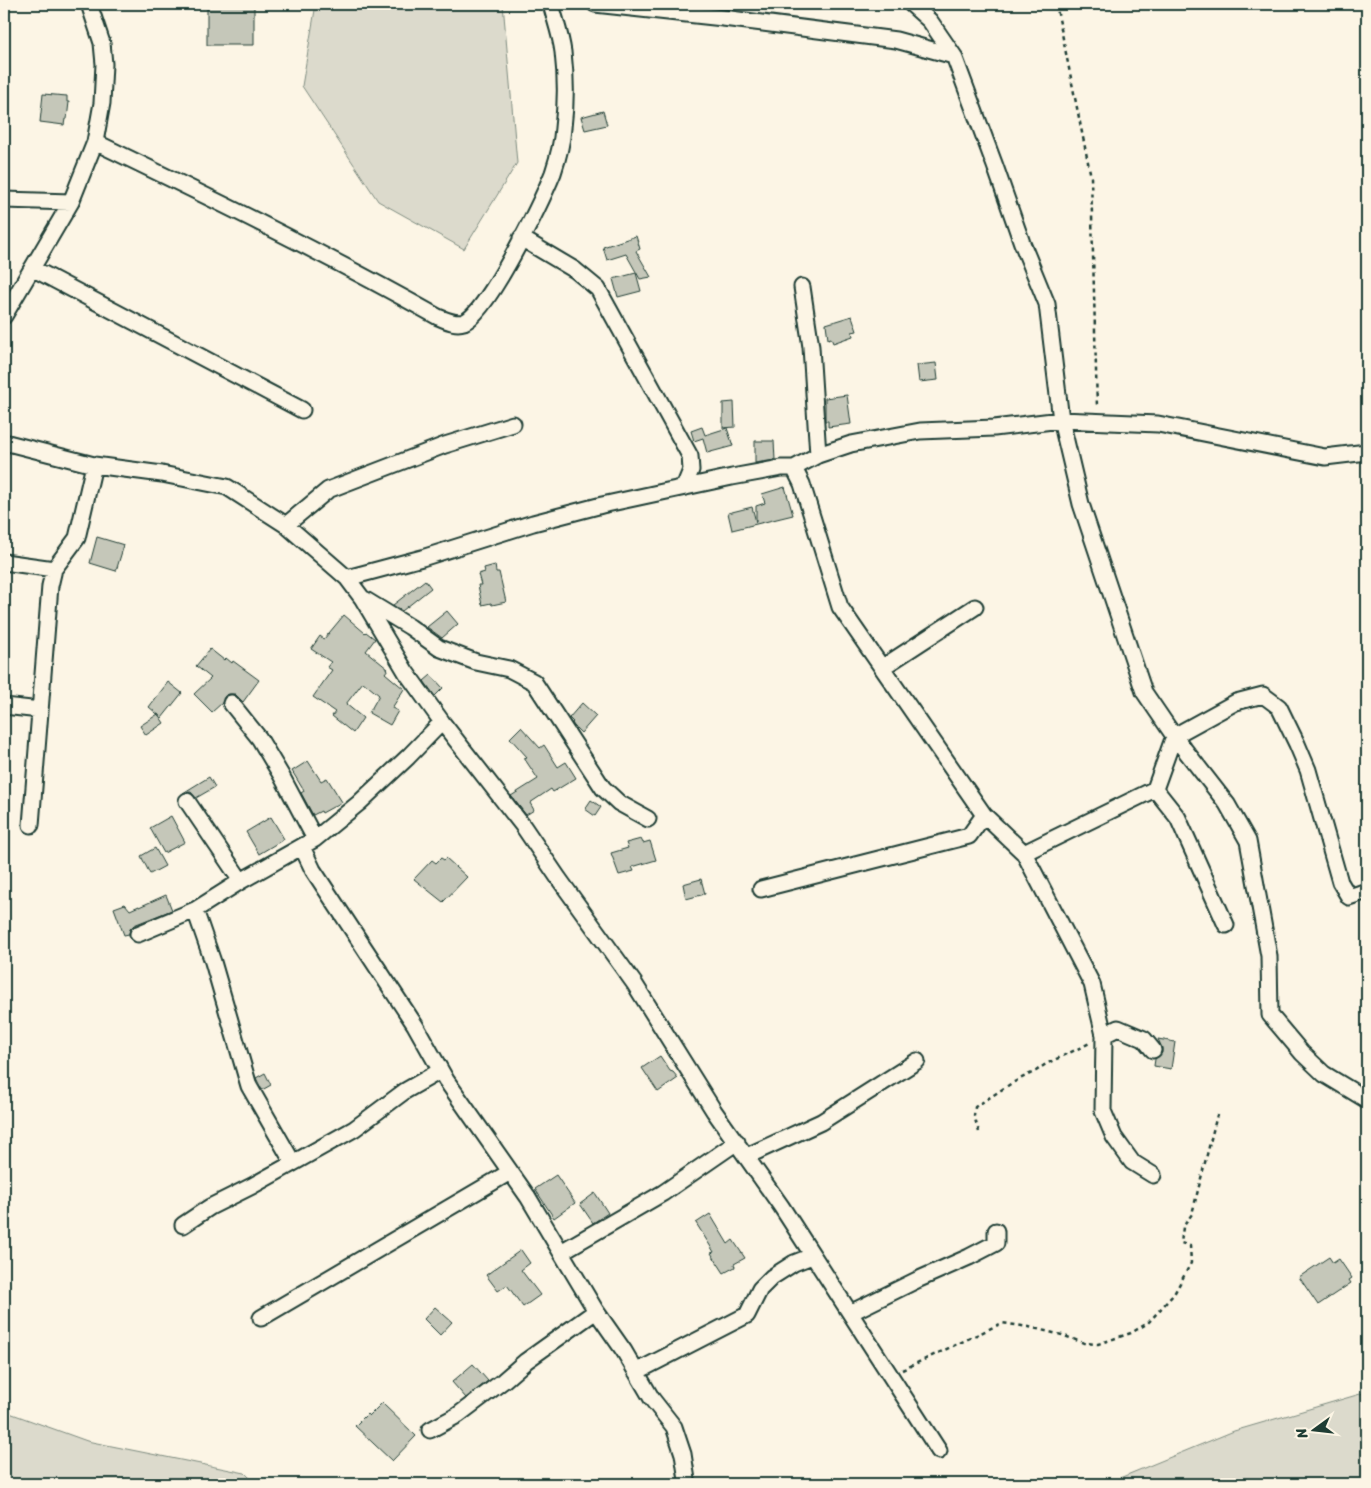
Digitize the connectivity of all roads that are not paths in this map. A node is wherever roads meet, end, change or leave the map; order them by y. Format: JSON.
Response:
{"nodes":[{"id":1,"x":89,"y":4,"type":"edge"},
{"id":2,"x":551,"y":4,"type":"edge"},
{"id":3,"x":595,"y":4,"type":"edge"},
{"id":4,"x":910,"y":4,"type":"edge"},
{"id":5,"x":954,"y":56,"type":"junction"},
{"id":6,"x":95,"y":142,"type":"junction"},
{"id":7,"x":4,"y":200,"type":"edge"},
{"id":8,"x":71,"y":202,"type":"junction"},
{"id":9,"x":521,"y":238,"type":"junction"},
{"id":10,"x":32,"y":268,"type":"junction"},
{"id":11,"x":802,"y":287,"type":"dead end"},
{"id":12,"x":4,"y":316,"type":"edge"},
{"id":13,"x":302,"y":410,"type":"dead end"},
{"id":14,"x":1061,"y":420,"type":"junction"},
{"id":15,"x":513,"y":424,"type":"dead end"},
{"id":16,"x":4,"y":442,"type":"edge"},
{"id":17,"x":1367,"y":452,"type":"edge"},
{"id":18,"x":818,"y":455,"type":"junction"},
{"id":19,"x":94,"y":465,"type":"junction"},
{"id":20,"x":794,"y":468,"type":"junction"},
{"id":21,"x":684,"y":487,"type":"junction"},
{"id":22,"x":286,"y":525,"type":"junction"},
{"id":23,"x":4,"y":562,"type":"edge"},
{"id":24,"x":54,"y":570,"type":"junction"},
{"id":25,"x":347,"y":578,"type":"junction"},
{"id":26,"x":362,"y":598,"type":"junction"},
{"id":27,"x":975,"y":607,"type":"dead end"},
{"id":28,"x":883,"y":667,"type":"junction"},
{"id":29,"x":231,"y":703,"type":"dead end"},
{"id":30,"x":4,"y":706,"type":"edge"},
{"id":31,"x":40,"y":710,"type":"junction"},
{"id":32,"x":442,"y":722,"type":"junction"},
{"id":33,"x":1174,"y":736,"type":"junction"},
{"id":34,"x":1155,"y":789,"type":"junction"},
{"id":35,"x":187,"y":801,"type":"dead end"},
{"id":36,"x":984,"y":814,"type":"junction"},
{"id":37,"x":648,"y":819,"type":"dead end"},
{"id":38,"x":31,"y":825,"type":"dead end"},
{"id":39,"x":308,"y":843,"type":"junction"},
{"id":40,"x":1024,"y":853,"type":"junction"},
{"id":41,"x":241,"y":881,"type":"junction"},
{"id":42,"x":761,"y":889,"type":"dead end"},
{"id":43,"x":1367,"y":891,"type":"edge"},
{"id":44,"x":195,"y":910,"type":"junction"},
{"id":45,"x":1226,"y":925,"type":"dead end"},
{"id":46,"x":138,"y":934,"type":"dead end"},
{"id":47,"x":1104,"y":1035,"type":"junction"},
{"id":48,"x":1153,"y":1050,"type":"dead end"},
{"id":49,"x":917,"y":1061,"type":"dead end"},
{"id":50,"x":440,"y":1071,"type":"junction"},
{"id":51,"x":1367,"y":1100,"type":"edge"},
{"id":52,"x":736,"y":1142,"type":"junction"},
{"id":53,"x":747,"y":1156,"type":"junction"},
{"id":54,"x":292,"y":1163,"type":"junction"},
{"id":55,"x":510,"y":1172,"type":"junction"},
{"id":56,"x":1154,"y":1175,"type":"dead end"},
{"id":57,"x":183,"y":1225,"type":"dead end"},
{"id":58,"x":996,"y":1231,"type":"dead end"},
{"id":59,"x":561,"y":1252,"type":"junction"},
{"id":60,"x":812,"y":1256,"type":"junction"},
{"id":61,"x":596,"y":1311,"type":"junction"},
{"id":62,"x":850,"y":1314,"type":"junction"},
{"id":63,"x":261,"y":1318,"type":"dead end"},
{"id":64,"x":636,"y":1372,"type":"junction"},
{"id":65,"x":430,"y":1430,"type":"dead end"},
{"id":66,"x":939,"y":1451,"type":"dead end"},
{"id":67,"x":688,"y":1480,"type":"dead end"}],
"edges":[{"from":1,"to":6,"type":"street"},
{"from":2,"to":9,"type":"street"},
{"from":3,"to":5,"type":"street"},
{"from":4,"to":5,"type":"street"},
{"from":5,"to":14,"type":"street"},
{"from":6,"to":8,"type":"street"},
{"from":6,"to":9,"type":"street"},
{"from":7,"to":8,"type":"street"},
{"from":8,"to":10,"type":"street"},
{"from":9,"to":21,"type":"street"},
{"from":10,"to":12,"type":"street"},
{"from":10,"to":13,"type":"street"},
{"from":11,"to":18,"type":"street"},
{"from":14,"to":17,"type":"street"},
{"from":14,"to":18,"type":"street"},
{"from":14,"to":33,"type":"street"},
{"from":15,"to":22,"type":"street"},
{"from":16,"to":19,"type":"street"},
{"from":18,"to":20,"type":"street"},
{"from":19,"to":22,"type":"street"},
{"from":19,"to":24,"type":"street"},
{"from":20,"to":21,"type":"street"},
{"from":20,"to":28,"type":"street"},
{"from":21,"to":25,"type":"street"},
{"from":22,"to":25,"type":"street"},
{"from":23,"to":24,"type":"street"},
{"from":24,"to":31,"type":"street"},
{"from":25,"to":26,"type":"street"},
{"from":26,"to":32,"type":"street"},
{"from":26,"to":37,"type":"street"},
{"from":27,"to":28,"type":"street"},
{"from":28,"to":36,"type":"street"},
{"from":29,"to":39,"type":"street"},
{"from":30,"to":31,"type":"street"},
{"from":31,"to":38,"type":"street"},
{"from":32,"to":39,"type":"street"},
{"from":32,"to":52,"type":"street"},
{"from":33,"to":34,"type":"street"},
{"from":33,"to":43,"type":"street"},
{"from":33,"to":51,"type":"street"},
{"from":34,"to":40,"type":"street"},
{"from":34,"to":45,"type":"street"},
{"from":35,"to":41,"type":"street"},
{"from":36,"to":40,"type":"street"},
{"from":36,"to":42,"type":"street"},
{"from":39,"to":41,"type":"street"},
{"from":39,"to":50,"type":"street"},
{"from":40,"to":47,"type":"street"},
{"from":41,"to":44,"type":"street"},
{"from":44,"to":46,"type":"street"},
{"from":44,"to":54,"type":"street"},
{"from":47,"to":48,"type":"street"},
{"from":47,"to":56,"type":"street"},
{"from":49,"to":53,"type":"street"},
{"from":50,"to":54,"type":"street"},
{"from":50,"to":55,"type":"street"},
{"from":52,"to":53,"type":"street"},
{"from":52,"to":59,"type":"street"},
{"from":53,"to":60,"type":"street"},
{"from":54,"to":57,"type":"street"},
{"from":55,"to":59,"type":"street"},
{"from":55,"to":63,"type":"street"},
{"from":58,"to":62,"type":"street"},
{"from":59,"to":61,"type":"street"},
{"from":60,"to":62,"type":"street"},
{"from":60,"to":64,"type":"street"},
{"from":61,"to":64,"type":"street"},
{"from":61,"to":65,"type":"street"},
{"from":62,"to":66,"type":"street"},
{"from":64,"to":67,"type":"street"}]}
